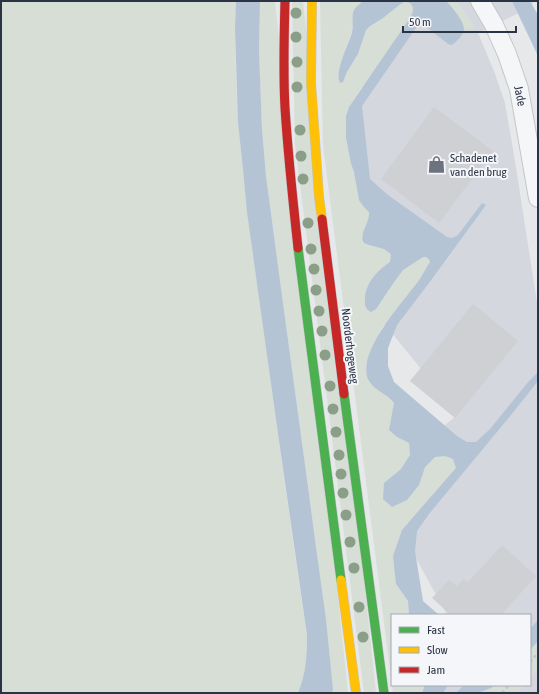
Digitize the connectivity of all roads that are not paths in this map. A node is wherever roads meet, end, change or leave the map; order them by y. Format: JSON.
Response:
{"nodes":[{"id":1,"x":285,"y":1,"type":"edge"},
{"id":2,"x":312,"y":1,"type":"edge"},
{"id":3,"x":480,"y":1,"type":"edge"},
{"id":4,"x":538,"y":198,"type":"edge"},
{"id":5,"x":356,"y":693,"type":"edge"},
{"id":6,"x":384,"y":693,"type":"edge"}],
"edges":[{"from":1,"to":5,"type":"main road"},
{"from":2,"to":6,"type":"main road","name":"Noorderhogeweg"},
{"from":3,"to":4,"type":"street","name":"Jade"}]}
